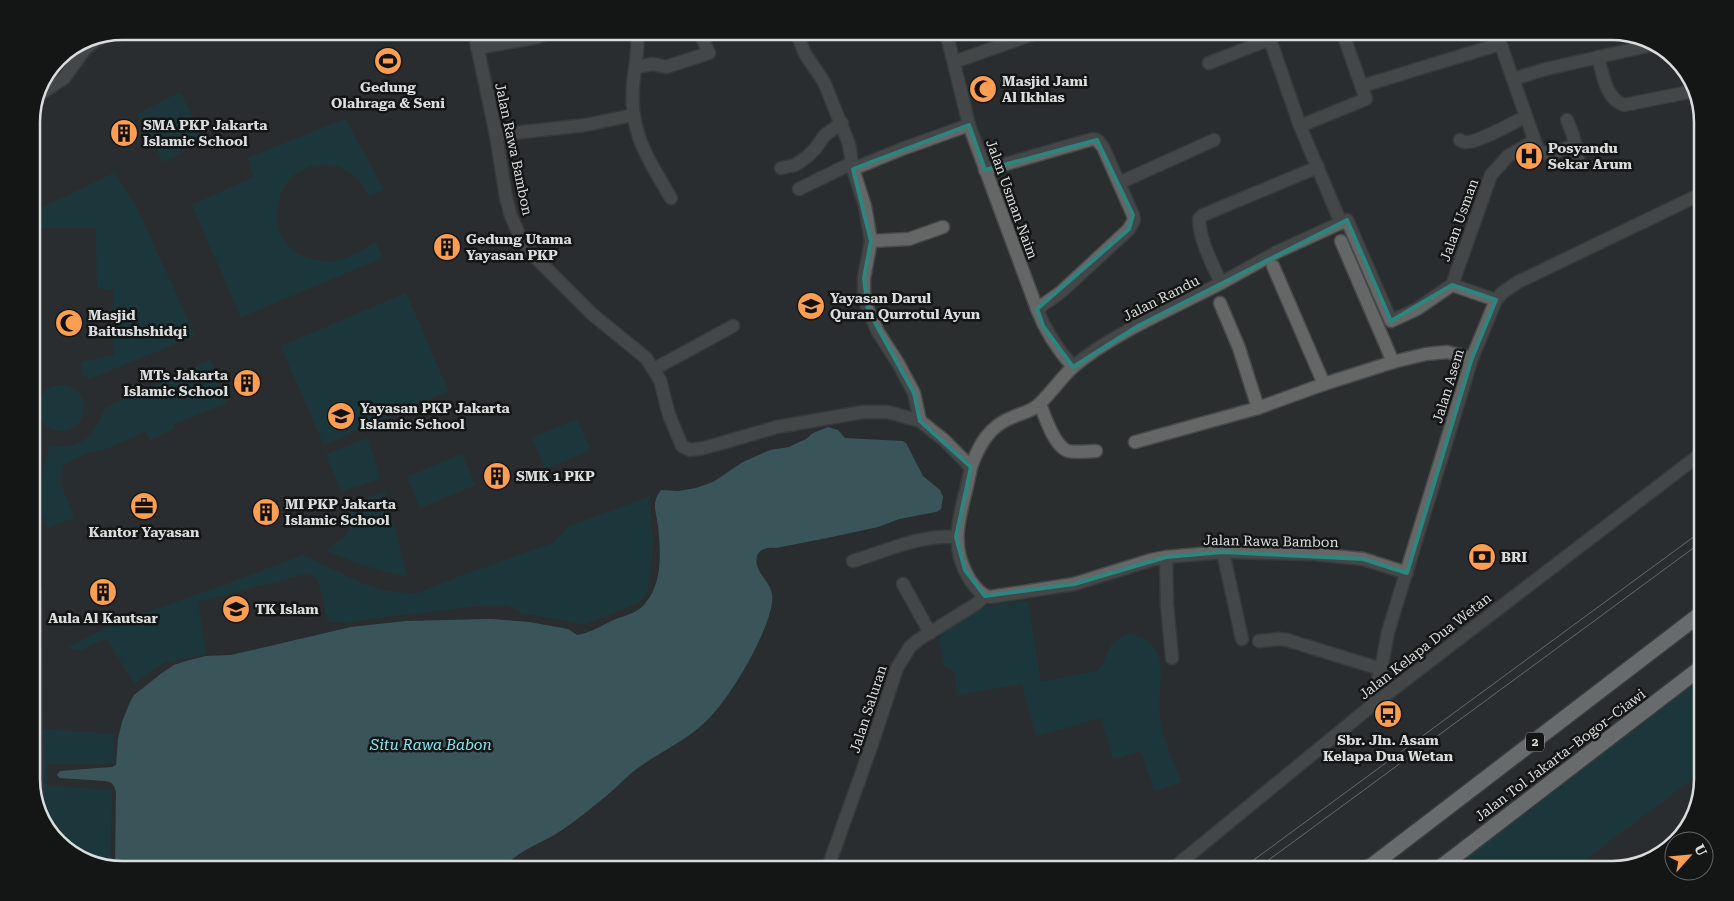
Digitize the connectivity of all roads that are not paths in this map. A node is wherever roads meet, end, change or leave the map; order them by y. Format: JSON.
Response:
{"nodes":[{"id":1,"x":476,"y":40,"type":"edge"},
{"id":2,"x":521,"y":40,"type":"edge"},
{"id":3,"x":638,"y":40,"type":"edge"},
{"id":4,"x":703,"y":40,"type":"edge"},
{"id":5,"x":800,"y":40,"type":"edge"},
{"id":6,"x":948,"y":40,"type":"edge"},
{"id":7,"x":1016,"y":40,"type":"edge"},
{"id":8,"x":1257,"y":40,"type":"edge"},
{"id":9,"x":1270,"y":40,"type":"edge"},
{"id":10,"x":1345,"y":40,"type":"edge"},
{"id":11,"x":1490,"y":40,"type":"edge"},
{"id":12,"x":1499,"y":40,"type":"edge"},
{"id":13,"x":1644,"y":47,"type":"edge"},
{"id":14,"x":477,"y":48,"type":"junction"},
{"id":15,"x":85,"y":49,"type":"edge"},
{"id":16,"x":1598,"y":57,"type":"junction"},
{"id":17,"x":954,"y":62,"type":"junction"},
{"id":18,"x":1209,"y":63,"type":"dead end"},
{"id":19,"x":636,"y":67,"type":"junction"},
{"id":20,"x":1513,"y":79,"type":"junction"},
{"id":21,"x":1362,"y":86,"type":"junction"},
{"id":22,"x":47,"y":89,"type":"edge"},
{"id":23,"x":1688,"y":92,"type":"edge"},
{"id":24,"x":633,"y":115,"type":"junction"},
{"id":25,"x":1526,"y":117,"type":"junction"},
{"id":26,"x":1567,"y":120,"type":"dead end"},
{"id":27,"x":842,"y":124,"type":"junction"},
{"id":28,"x":969,"y":125,"type":"junction"},
{"id":29,"x":1300,"y":126,"type":"junction"},
{"id":30,"x":496,"y":135,"type":"junction"},
{"id":31,"x":1214,"y":140,"type":"dead end"},
{"id":32,"x":1460,"y":140,"type":"dead end"},
{"id":33,"x":1536,"y":145,"type":"junction"},
{"id":34,"x":1576,"y":145,"type":"junction"},
{"id":35,"x":1579,"y":163,"type":"dead end"},
{"id":36,"x":853,"y":166,"type":"junction"},
{"id":37,"x":1318,"y":167,"type":"junction"},
{"id":38,"x":781,"y":168,"type":"dead end"},
{"id":39,"x":985,"y":170,"type":"junction"},
{"id":40,"x":1119,"y":183,"type":"junction"},
{"id":41,"x":799,"y":189,"type":"dead end"},
{"id":42,"x":671,"y":198,"type":"dead end"},
{"id":43,"x":1694,"y":198,"type":"edge"},
{"id":44,"x":1341,"y":223,"type":"junction"},
{"id":45,"x":943,"y":227,"type":"dead end"},
{"id":46,"x":871,"y":241,"type":"junction"},
{"id":47,"x":1341,"y":241,"type":"dead end"},
{"id":48,"x":1273,"y":266,"type":"dead end"},
{"id":49,"x":1221,"y":284,"type":"junction"},
{"id":50,"x":1452,"y":285,"type":"junction"},
{"id":51,"x":1496,"y":300,"type":"junction"},
{"id":52,"x":1220,"y":303,"type":"dead end"},
{"id":53,"x":1037,"y":310,"type":"junction"},
{"id":54,"x":734,"y":326,"type":"dead end"},
{"id":55,"x":1472,"y":358,"type":"junction"},
{"id":56,"x":1392,"y":362,"type":"junction"},
{"id":57,"x":1073,"y":367,"type":"junction"},
{"id":58,"x":654,"y":369,"type":"junction"},
{"id":59,"x":1324,"y":384,"type":"junction"},
{"id":60,"x":1040,"y":404,"type":"junction"},
{"id":61,"x":1258,"y":408,"type":"junction"},
{"id":62,"x":920,"y":421,"type":"junction"},
{"id":63,"x":1135,"y":442,"type":"dead end"},
{"id":64,"x":1096,"y":451,"type":"dead end"},
{"id":65,"x":1694,"y":459,"type":"edge"},
{"id":66,"x":971,"y":467,"type":"junction"},
{"id":67,"x":956,"y":537,"type":"junction"},
{"id":68,"x":1223,"y":552,"type":"junction"},
{"id":69,"x":1166,"y":557,"type":"junction"},
{"id":70,"x":852,"y":561,"type":"dead end"},
{"id":71,"x":1407,"y":573,"type":"junction"},
{"id":72,"x":903,"y":584,"type":"dead end"},
{"id":73,"x":986,"y":596,"type":"junction"},
{"id":74,"x":1694,"y":619,"type":"edge"},
{"id":75,"x":930,"y":633,"type":"junction"},
{"id":76,"x":1242,"y":638,"type":"dead end"},
{"id":77,"x":1258,"y":641,"type":"dead end"},
{"id":78,"x":1172,"y":658,"type":"dead end"},
{"id":79,"x":1381,"y":669,"type":"junction"},
{"id":80,"x":1694,"y":673,"type":"edge"},
{"id":81,"x":1370,"y":707,"type":"junction"},
{"id":82,"x":830,"y":861,"type":"edge"},
{"id":83,"x":1182,"y":861,"type":"edge"},
{"id":84,"x":1378,"y":861,"type":"edge"},
{"id":85,"x":1449,"y":861,"type":"edge"}],
"edges":[{"from":1,"to":14,"type":"street","name":"Jalan Rawa Bambon"},
{"from":2,"to":14,"type":"street"},
{"from":3,"to":19,"type":"street"},
{"from":4,"to":19,"type":"street"},
{"from":5,"to":27,"type":"street"},
{"from":6,"to":17,"type":"street","name":"Jalan Usman Naim"},
{"from":7,"to":17,"type":"street"},
{"from":8,"to":18,"type":"street"},
{"from":9,"to":29,"type":"street"},
{"from":10,"to":21,"type":"street"},
{"from":11,"to":21,"type":"street"},
{"from":12,"to":20,"type":"street"},
{"from":13,"to":16,"type":"street"},
{"from":14,"to":30,"type":"street","name":"Jalan Rawa Bambon"},
{"from":15,"to":22,"type":"street"},
{"from":16,"to":20,"type":"street"},
{"from":16,"to":23,"type":"street"},
{"from":17,"to":28,"type":"street","name":"Jalan Usman Naim"},
{"from":19,"to":24,"type":"street"},
{"from":20,"to":25,"type":"street"},
{"from":21,"to":29,"type":"street"},
{"from":24,"to":30,"type":"street"},
{"from":24,"to":42,"type":"street"},
{"from":25,"to":32,"type":"street"},
{"from":25,"to":33,"type":"street"},
{"from":26,"to":34,"type":"street"},
{"from":27,"to":36,"type":"street"},
{"from":27,"to":38,"type":"street"},
{"from":28,"to":36,"type":"street"},
{"from":28,"to":39,"type":"street","name":"Jalan Usman Naim"},
{"from":29,"to":37,"type":"street"},
{"from":30,"to":58,"type":"street","name":"Jalan Rawa Bambon"},
{"from":31,"to":40,"type":"street"},
{"from":33,"to":34,"type":"street"},
{"from":33,"to":50,"type":"street","name":"Jalan Usman"},
{"from":34,"to":35,"type":"street"},
{"from":36,"to":41,"type":"street"},
{"from":36,"to":46,"type":"street"},
{"from":37,"to":44,"type":"street"},
{"from":37,"to":49,"type":"street","name":"Jalan Randu"},
{"from":39,"to":40,"type":"street"},
{"from":39,"to":53,"type":"street","name":"Jalan Usman Naim"},
{"from":40,"to":53,"type":"street"},
{"from":43,"to":51,"type":"street","name":"Jalan Asem"},
{"from":44,"to":49,"type":"street"},
{"from":44,"to":50,"type":"street"},
{"from":45,"to":46,"type":"street"},
{"from":46,"to":62,"type":"street"},
{"from":47,"to":56,"type":"street"},
{"from":48,"to":59,"type":"street"},
{"from":49,"to":57,"type":"street","name":"Jalan Randu"},
{"from":50,"to":51,"type":"street"},
{"from":51,"to":55,"type":"street","name":"Jalan Asem"},
{"from":52,"to":61,"type":"street"},
{"from":53,"to":57,"type":"street","name":"Jalan Usman Naim"},
{"from":54,"to":58,"type":"street"},
{"from":55,"to":56,"type":"street"},
{"from":55,"to":71,"type":"street","name":"Jalan Asem"},
{"from":56,"to":59,"type":"street"},
{"from":57,"to":60,"type":"street","name":"Jalan Randu"},
{"from":58,"to":62,"type":"street","name":"Jalan Rawa Bambon"},
{"from":59,"to":61,"type":"street"},
{"from":60,"to":64,"type":"street"},
{"from":60,"to":66,"type":"street","name":"Jalan Randu"},
{"from":61,"to":63,"type":"street"},
{"from":62,"to":66,"type":"street","name":"Jalan Rawa Bambon"},
{"from":65,"to":81,"type":"street","name":"Jalan Kelapa Dua Wetan"},
{"from":66,"to":67,"type":"street"},
{"from":67,"to":70,"type":"street"},
{"from":67,"to":73,"type":"street"},
{"from":68,"to":69,"type":"street","name":"Jalan Rawa Bambon"},
{"from":68,"to":71,"type":"street","name":"Jalan Rawa Bambon"},
{"from":68,"to":76,"type":"street"},
{"from":69,"to":73,"type":"street","name":"Jalan Rawa Bambon"},
{"from":69,"to":78,"type":"street"},
{"from":71,"to":79,"type":"street","name":"Jalan Asem"},
{"from":72,"to":75,"type":"street"},
{"from":73,"to":75,"type":"street","name":"Jalan Saluran"},
{"from":74,"to":84,"type":"highway","name":"Jalan Tol Jakarta–Bogor–Ciawi","number":"2"},
{"from":75,"to":82,"type":"street","name":"Jalan Saluran"},
{"from":77,"to":79,"type":"street"},
{"from":79,"to":81,"type":"street","name":"Jalan Asem"},
{"from":80,"to":85,"type":"highway","name":"Jalan Tol Jakarta–Bogor–Ciawi"},
{"from":81,"to":83,"type":"street","name":"Jalan Kelapa Dua Wetan"}]}
